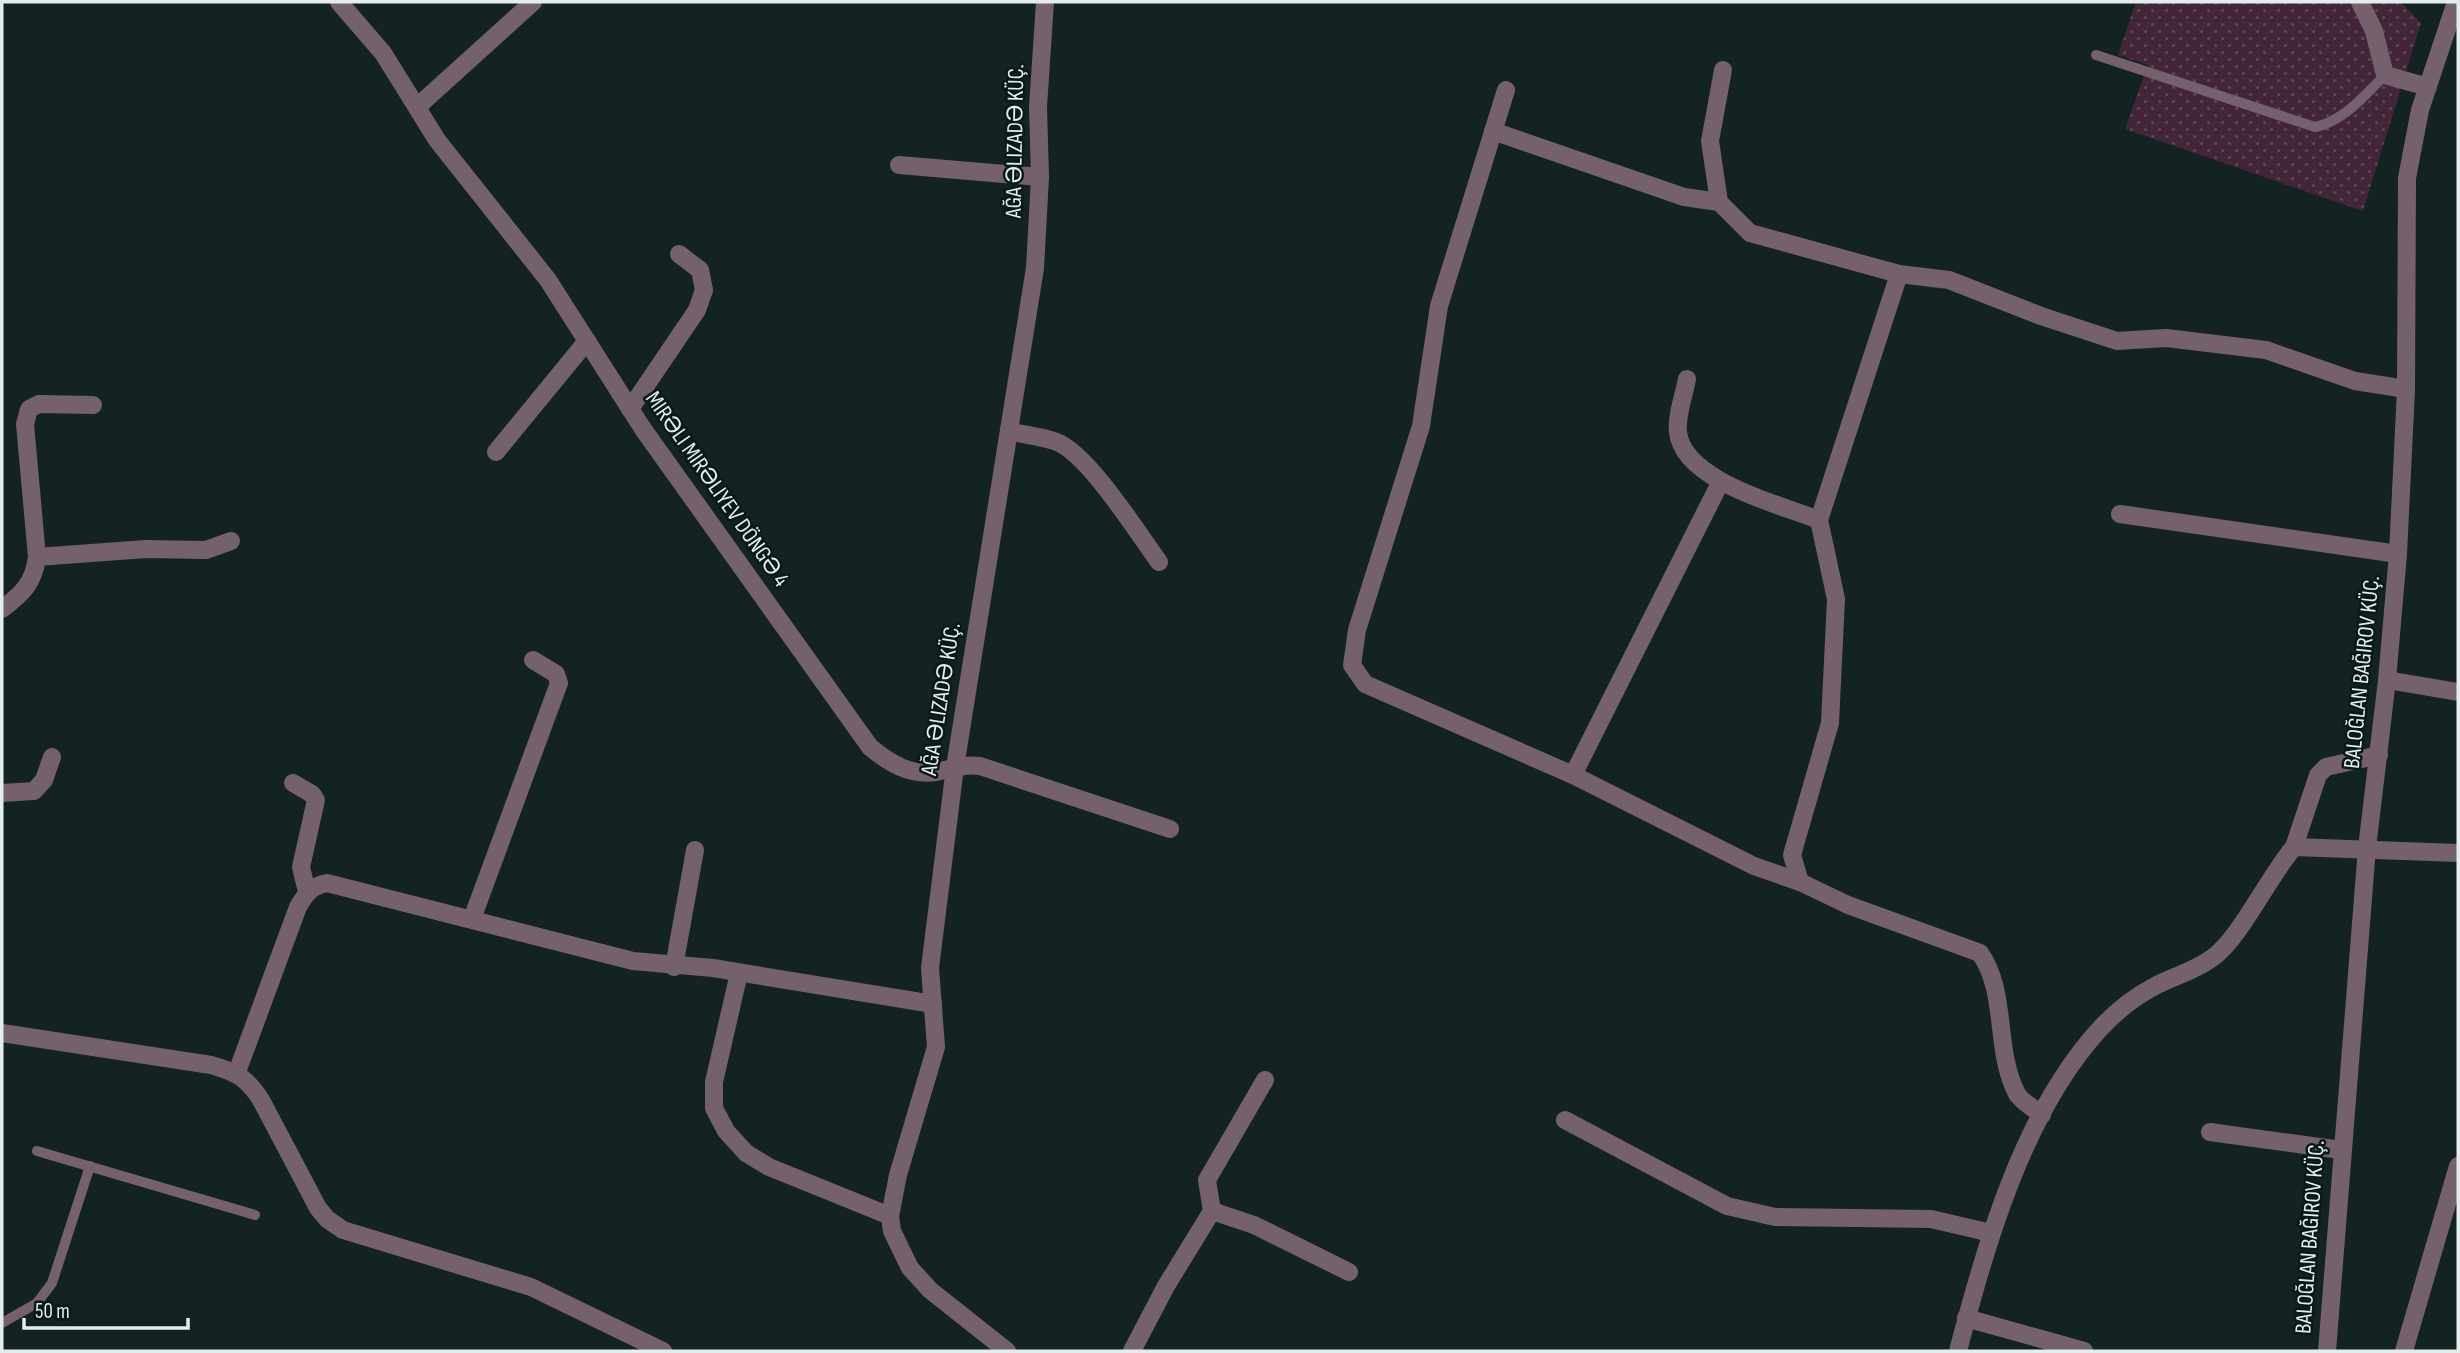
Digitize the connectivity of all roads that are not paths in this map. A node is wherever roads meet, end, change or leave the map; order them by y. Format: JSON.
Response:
{"nodes":[{"id":1,"x":339,"y":2,"type":"edge"},
{"id":2,"x":533,"y":2,"type":"edge"},
{"id":3,"x":1045,"y":2,"type":"edge"},
{"id":4,"x":2360,"y":2,"type":"edge"},
{"id":5,"x":2456,"y":2,"type":"edge"},
{"id":6,"x":2096,"y":55,"type":"dead end"},
{"id":7,"x":1723,"y":70,"type":"dead end"},
{"id":8,"x":2385,"y":75,"type":"junction"},
{"id":9,"x":2428,"y":87,"type":"junction"},
{"id":10,"x":1506,"y":90,"type":"dead end"},
{"id":11,"x":416,"y":107,"type":"junction"},
{"id":12,"x":1493,"y":131,"type":"junction"},
{"id":13,"x":899,"y":165,"type":"dead end"},
{"id":14,"x":1040,"y":177,"type":"junction"},
{"id":15,"x":1718,"y":202,"type":"junction"},
{"id":16,"x":679,"y":254,"type":"dead end"},
{"id":17,"x":1899,"y":274,"type":"junction"},
{"id":18,"x":587,"y":341,"type":"junction"},
{"id":19,"x":1687,"y":379,"type":"dead end"},
{"id":20,"x":2406,"y":389,"type":"junction"},
{"id":21,"x":93,"y":405,"type":"dead end"},
{"id":22,"x":630,"y":409,"type":"junction"},
{"id":23,"x":1009,"y":431,"type":"junction"},
{"id":24,"x":496,"y":452,"type":"dead end"},
{"id":25,"x":1720,"y":483,"type":"junction"},
{"id":26,"x":2120,"y":514,"type":"dead end"},
{"id":27,"x":1819,"y":520,"type":"junction"},
{"id":28,"x":231,"y":541,"type":"dead end"},
{"id":29,"x":2398,"y":554,"type":"junction"},
{"id":30,"x":37,"y":557,"type":"junction"},
{"id":31,"x":1159,"y":562,"type":"dead end"},
{"id":32,"x":2,"y":609,"type":"edge"},
{"id":33,"x":533,"y":660,"type":"dead end"},
{"id":34,"x":2387,"y":680,"type":"junction"},
{"id":35,"x":2458,"y":692,"type":"edge"},
{"id":36,"x":2379,"y":755,"type":"junction"},
{"id":37,"x":52,"y":757,"type":"dead end"},
{"id":38,"x":955,"y":766,"type":"junction"},
{"id":39,"x":1573,"y":775,"type":"junction"},
{"id":40,"x":293,"y":783,"type":"dead end"},
{"id":41,"x":2,"y":793,"type":"edge"},
{"id":42,"x":1170,"y":828,"type":"dead end"},
{"id":43,"x":2294,"y":847,"type":"junction"},
{"id":44,"x":2367,"y":848,"type":"junction"},
{"id":45,"x":695,"y":850,"type":"dead end"},
{"id":46,"x":2458,"y":853,"type":"edge"},
{"id":47,"x":1801,"y":882,"type":"junction"},
{"id":48,"x":307,"y":892,"type":"junction"},
{"id":49,"x":472,"y":919,"type":"junction"},
{"id":50,"x":674,"y":967,"type":"junction"},
{"id":51,"x":739,"y":973,"type":"junction"},
{"id":52,"x":933,"y":1004,"type":"junction"},
{"id":53,"x":2,"y":1033,"type":"edge"},
{"id":54,"x":237,"y":1072,"type":"junction"},
{"id":55,"x":1265,"y":1080,"type":"dead end"},
{"id":56,"x":2042,"y":1115,"type":"junction"},
{"id":57,"x":1565,"y":1120,"type":"dead end"},
{"id":58,"x":2210,"y":1132,"type":"dead end"},
{"id":59,"x":2341,"y":1150,"type":"junction"},
{"id":60,"x":37,"y":1151,"type":"dead end"},
{"id":61,"x":90,"y":1166,"type":"junction"},
{"id":62,"x":2458,"y":1166,"type":"edge"},
{"id":63,"x":1212,"y":1211,"type":"junction"},
{"id":64,"x":255,"y":1215,"type":"dead end"},
{"id":65,"x":890,"y":1216,"type":"junction"},
{"id":66,"x":1991,"y":1233,"type":"junction"},
{"id":67,"x":1349,"y":1272,"type":"dead end"},
{"id":68,"x":1966,"y":1318,"type":"junction"},
{"id":69,"x":2,"y":1323,"type":"edge"},
{"id":70,"x":663,"y":1351,"type":"edge"},
{"id":71,"x":1007,"y":1351,"type":"edge"},
{"id":72,"x":1132,"y":1351,"type":"edge"},
{"id":73,"x":1958,"y":1351,"type":"edge"},
{"id":74,"x":2084,"y":1351,"type":"edge"},
{"id":75,"x":2327,"y":1351,"type":"edge"},
{"id":76,"x":2404,"y":1351,"type":"edge"}],
"edges":[{"from":1,"to":11,"type":"street","name":"MIRƏLI MIRƏLIYEV DÖNGƏ 4"},
{"from":2,"to":11,"type":"street"},
{"from":3,"to":14,"type":"street","name":"AĞA ƏLIZADƏ KÜÇ."},
{"from":4,"to":8,"type":"street"},
{"from":5,"to":9,"type":"street"},
{"from":6,"to":8,"type":"lane"},
{"from":7,"to":15,"type":"street"},
{"from":8,"to":9,"type":"street"},
{"from":9,"to":20,"type":"street"},
{"from":10,"to":12,"type":"street"},
{"from":11,"to":18,"type":"street","name":"MIRƏLI MIRƏLIYEV DÖNGƏ 4"},
{"from":12,"to":15,"type":"street"},
{"from":12,"to":39,"type":"street"},
{"from":13,"to":14,"type":"street"},
{"from":14,"to":23,"type":"street","name":"AĞA ƏLIZADƏ KÜÇ."},
{"from":15,"to":17,"type":"street"},
{"from":16,"to":22,"type":"street"},
{"from":17,"to":20,"type":"street"},
{"from":17,"to":27,"type":"street"},
{"from":18,"to":22,"type":"street","name":"MIRƏLI MIRƏLIYEV DÖNGƏ 4"},
{"from":18,"to":24,"type":"street"},
{"from":19,"to":25,"type":"street"},
{"from":20,"to":29,"type":"street"},
{"from":21,"to":30,"type":"street"},
{"from":22,"to":38,"type":"street","name":"MIRƏLI MIRƏLIYEV DÖNGƏ 4"},
{"from":23,"to":31,"type":"street"},
{"from":23,"to":38,"type":"street","name":"AĞA ƏLIZADƏ KÜÇ."},
{"from":25,"to":27,"type":"street"},
{"from":25,"to":39,"type":"street"},
{"from":26,"to":29,"type":"street"},
{"from":27,"to":47,"type":"street"},
{"from":28,"to":30,"type":"street"},
{"from":29,"to":34,"type":"street"},
{"from":30,"to":32,"type":"street"},
{"from":33,"to":49,"type":"street"},
{"from":34,"to":35,"type":"street"},
{"from":34,"to":36,"type":"street"},
{"from":36,"to":43,"type":"street"},
{"from":36,"to":44,"type":"street"},
{"from":37,"to":41,"type":"street"},
{"from":38,"to":42,"type":"street","name":"MIRƏLI MIRƏLIYEV DÖNGƏ 4"},
{"from":38,"to":52,"type":"street","name":"AĞA ƏLIZADƏ KÜÇ."},
{"from":39,"to":47,"type":"street"},
{"from":40,"to":48,"type":"street"},
{"from":43,"to":44,"type":"street"},
{"from":43,"to":56,"type":"street"},
{"from":44,"to":46,"type":"street"},
{"from":44,"to":59,"type":"street"},
{"from":45,"to":50,"type":"street"},
{"from":47,"to":56,"type":"street"},
{"from":48,"to":49,"type":"street"},
{"from":48,"to":54,"type":"street"},
{"from":49,"to":50,"type":"street"},
{"from":50,"to":51,"type":"street"},
{"from":51,"to":52,"type":"street"},
{"from":51,"to":65,"type":"street"},
{"from":52,"to":65,"type":"street","name":"AĞA ƏLIZADƏ KÜÇ."},
{"from":53,"to":54,"type":"street"},
{"from":54,"to":70,"type":"street"},
{"from":55,"to":63,"type":"street"},
{"from":56,"to":66,"type":"street"},
{"from":57,"to":66,"type":"street"},
{"from":58,"to":59,"type":"street"},
{"from":59,"to":75,"type":"street"},
{"from":60,"to":61,"type":"lane"},
{"from":61,"to":64,"type":"lane"},
{"from":61,"to":69,"type":"lane"},
{"from":62,"to":76,"type":"street"},
{"from":63,"to":67,"type":"street"},
{"from":63,"to":72,"type":"street"},
{"from":65,"to":71,"type":"street","name":"AĞA ƏLIZADƏ KÜÇ."},
{"from":66,"to":68,"type":"street"},
{"from":68,"to":73,"type":"street"},
{"from":68,"to":74,"type":"street"}]}
